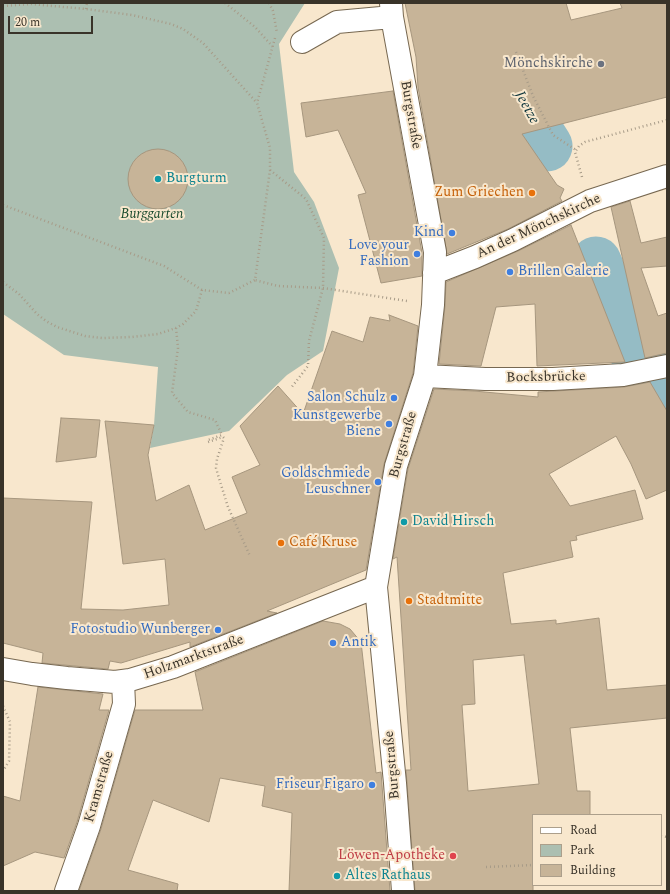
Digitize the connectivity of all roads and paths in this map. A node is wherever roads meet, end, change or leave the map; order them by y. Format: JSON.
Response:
{"nodes":[{"id":1,"x":87,"y":3,"type":"edge"},
{"id":2,"x":225,"y":3,"type":"edge"},
{"id":3,"x":269,"y":3,"type":"edge"},
{"id":4,"x":3,"y":6,"type":"edge"},
{"id":5,"x":86,"y":9,"type":"junction"},
{"id":6,"x":391,"y":10,"type":"edge"},
{"id":7,"x":302,"y":42,"type":"dead end"},
{"id":8,"x":273,"y":46,"type":"junction"},
{"id":9,"x":516,"y":52,"type":"dead end"},
{"id":10,"x":257,"y":103,"type":"junction"},
{"id":11,"x":667,"y":120,"type":"edge"},
{"id":12,"x":576,"y":150,"type":"junction"},
{"id":13,"x":270,"y":170,"type":"junction"},
{"id":14,"x":667,"y":176,"type":"edge"},
{"id":15,"x":590,"y":201,"type":"junction"},
{"id":16,"x":3,"y":205,"type":"edge"},
{"id":17,"x":434,"y":273,"type":"junction"},
{"id":18,"x":256,"y":280,"type":"junction"},
{"id":19,"x":3,"y":282,"type":"edge"},
{"id":20,"x":322,"y":288,"type":"junction"},
{"id":21,"x":202,"y":290,"type":"junction"},
{"id":22,"x":433,"y":305,"type":"junction"},
{"id":23,"x":176,"y":328,"type":"junction"},
{"id":24,"x":667,"y":366,"type":"edge"},
{"id":25,"x":425,"y":376,"type":"junction"},
{"id":26,"x":291,"y":388,"type":"dead end"},
{"id":27,"x":250,"y":556,"type":"dead end"},
{"id":28,"x":376,"y":588,"type":"junction"},
{"id":29,"x":3,"y":669,"type":"edge"},
{"id":30,"x":123,"y":681,"type":"junction"},
{"id":31,"x":3,"y":706,"type":"edge"},
{"id":32,"x":3,"y":771,"type":"edge"},
{"id":33,"x":532,"y":865,"type":"edge"},
{"id":34,"x":486,"y":867,"type":"dead end"},
{"id":35,"x":66,"y":891,"type":"edge"},
{"id":36,"x":403,"y":891,"type":"edge"}],
"edges":[{"from":1,"to":5,"type":"path"},
{"from":2,"to":8,"type":"path"},
{"from":3,"to":8,"type":"path"},
{"from":4,"to":5,"type":"path"},
{"from":5,"to":10,"type":"path"},
{"from":6,"to":7,"type":"street"},
{"from":6,"to":17,"type":"street","name":"Burgstraße"},
{"from":8,"to":10,"type":"path"},
{"from":9,"to":12,"type":"path"},
{"from":10,"to":13,"type":"path"},
{"from":11,"to":12,"type":"path"},
{"from":12,"to":15,"type":"path"},
{"from":13,"to":18,"type":"path"},
{"from":13,"to":20,"type":"path"},
{"from":14,"to":15,"type":"street","name":"An der Mönchskirche"},
{"from":15,"to":17,"type":"street","name":"An der Mönchskirche"},
{"from":16,"to":21,"type":"path"},
{"from":17,"to":22,"type":"street","name":"Burgstraße"},
{"from":18,"to":20,"type":"path"},
{"from":18,"to":21,"type":"path"},
{"from":19,"to":23,"type":"path"},
{"from":20,"to":22,"type":"path"},
{"from":20,"to":26,"type":"path"},
{"from":21,"to":23,"type":"path"},
{"from":22,"to":25,"type":"street","name":"Burgstraße"},
{"from":23,"to":27,"type":"path"},
{"from":24,"to":25,"type":"street","name":"Bocksbrücke"},
{"from":25,"to":28,"type":"street","name":"Burgstraße"},
{"from":28,"to":30,"type":"street","name":"Holzmarktstraße"},
{"from":28,"to":36,"type":"street","name":"Burgstraße"},
{"from":29,"to":30,"type":"street","name":"Holzmarktstraße"},
{"from":30,"to":35,"type":"street","name":"Kramstraße"},
{"from":31,"to":32,"type":"path"},
{"from":33,"to":34,"type":"path"}]}
